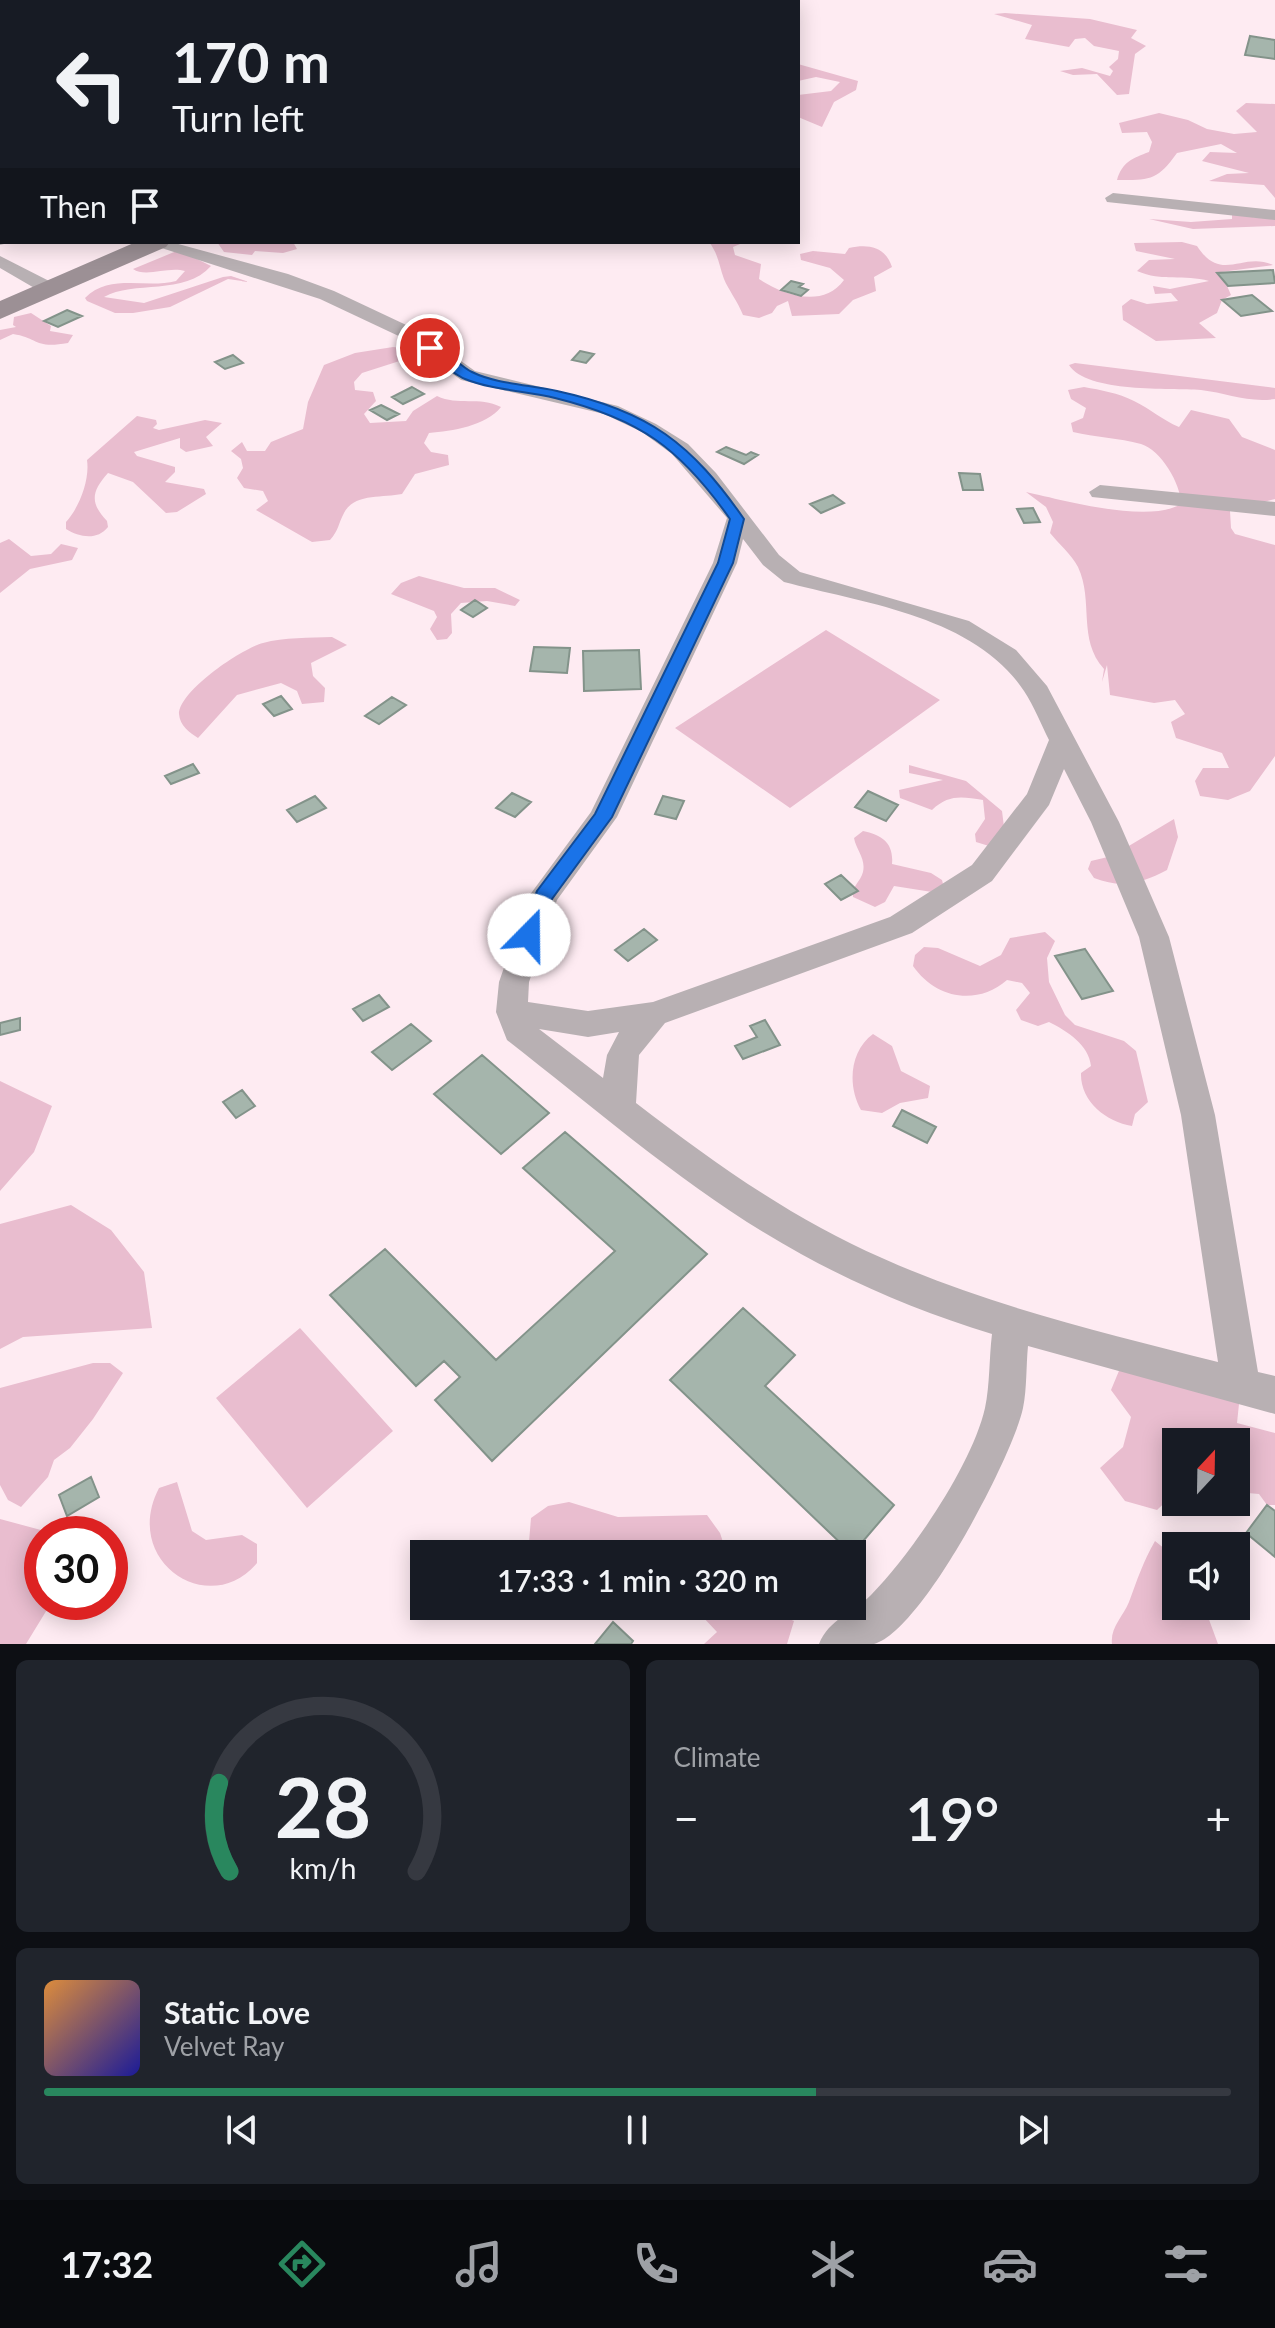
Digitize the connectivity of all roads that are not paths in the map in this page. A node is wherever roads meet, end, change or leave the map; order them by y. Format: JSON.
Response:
{"nodes":[{"id":1,"x":1113,"y":198,"type":"dead end"},
{"id":2,"x":1275,"y":215,"type":"edge"},
{"id":3,"x":151,"y":244,"type":"edge"},
{"id":4,"x":163,"y":244,"type":"edge"},
{"id":5,"x":0,"y":261,"type":"edge"},
{"id":6,"x":50,"y":289,"type":"junction"},
{"id":7,"x":0,"y":311,"type":"edge"},
{"id":8,"x":1100,"y":492,"type":"dead end"},
{"id":9,"x":1275,"y":509,"type":"edge"},
{"id":10,"x":737,"y":519,"type":"junction"},
{"id":11,"x":1062,"y":740,"type":"junction"},
{"id":12,"x":512,"y":1012,"type":"junction"},
{"id":13,"x":654,"y":1014,"type":"junction"},
{"id":14,"x":619,"y":1107,"type":"junction"},
{"id":15,"x":1011,"y":1323,"type":"junction"},
{"id":16,"x":1241,"y":1385,"type":"junction"},
{"id":17,"x":1275,"y":1395,"type":"edge"},
{"id":18,"x":840,"y":1644,"type":"edge"}],
"edges":[{"from":1,"to":2,"type":"street"},
{"from":3,"to":6,"type":"main road"},
{"from":4,"to":10,"type":"street"},
{"from":5,"to":6,"type":"street"},
{"from":6,"to":7,"type":"main road"},
{"from":8,"to":9,"type":"street"},
{"from":10,"to":11,"type":"street"},
{"from":10,"to":12,"type":"street"},
{"from":11,"to":13,"type":"street"},
{"from":11,"to":16,"type":"street"},
{"from":12,"to":13,"type":"street"},
{"from":12,"to":14,"type":"street"},
{"from":13,"to":14,"type":"street"},
{"from":14,"to":15,"type":"street"},
{"from":15,"to":16,"type":"street"},
{"from":15,"to":18,"type":"street"},
{"from":16,"to":17,"type":"street"}]}
